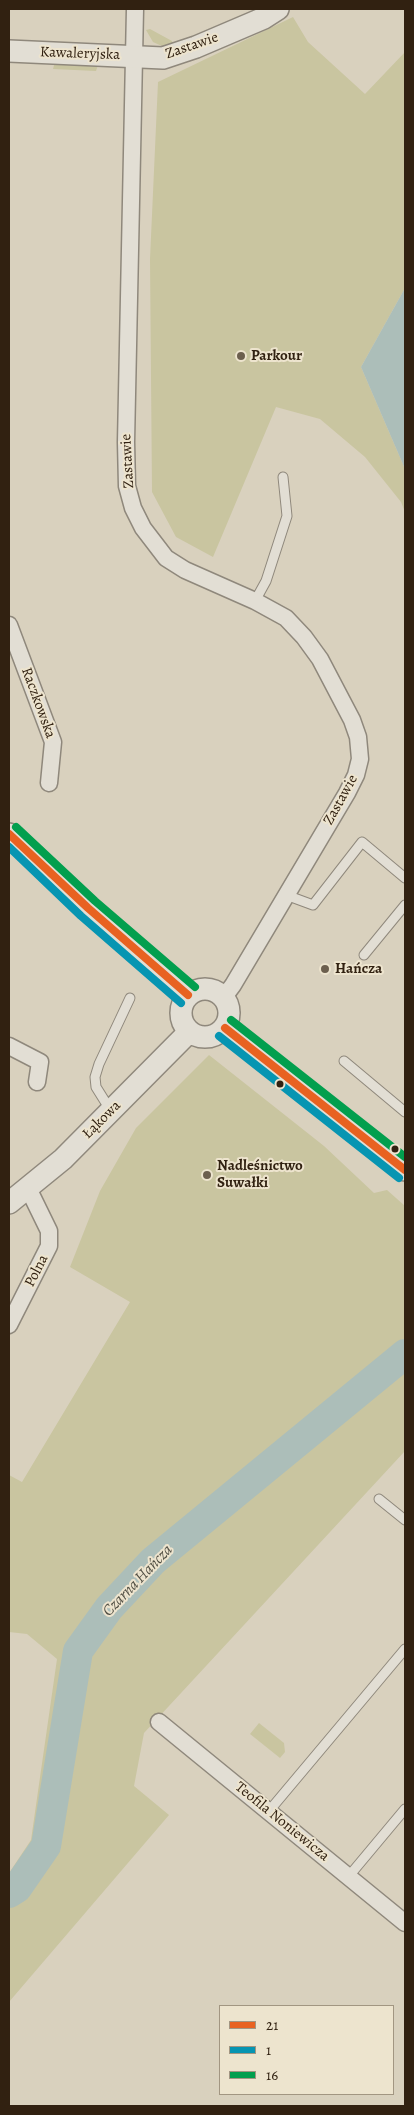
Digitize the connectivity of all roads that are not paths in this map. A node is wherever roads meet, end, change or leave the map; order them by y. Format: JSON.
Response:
{"nodes":[{"id":1,"x":135,"y":9,"type":"edge"},
{"id":2,"x":278,"y":9,"type":"edge"},
{"id":3,"x":9,"y":51,"type":"edge"},
{"id":4,"x":134,"y":56,"type":"junction"},
{"id":5,"x":283,"y":477,"type":"dead end"},
{"id":6,"x":255,"y":601,"type":"junction"},
{"id":7,"x":9,"y":625,"type":"edge"},
{"id":8,"x":49,"y":783,"type":"dead end"},
{"id":9,"x":12,"y":843,"type":"edge"},
{"id":10,"x":405,"y":878,"type":"edge"},
{"id":11,"x":286,"y":895,"type":"junction"},
{"id":12,"x":405,"y":905,"type":"edge"},
{"id":13,"x":364,"y":955,"type":"dead end"},
{"id":14,"x":188,"y":995,"type":"junction"},
{"id":15,"x":130,"y":998,"type":"dead end"},
{"id":16,"x":224,"y":998,"type":"junction"},
{"id":17,"x":225,"y":1028,"type":"junction"},
{"id":18,"x":190,"y":1032,"type":"junction"},
{"id":19,"x":9,"y":1046,"type":"edge"},
{"id":20,"x":344,"y":1061,"type":"dead end"},
{"id":21,"x":37,"y":1082,"type":"dead end"},
{"id":22,"x":112,"y":1111,"type":"junction"},
{"id":23,"x":405,"y":1112,"type":"edge"},
{"id":24,"x":405,"y":1170,"type":"edge"},
{"id":25,"x":28,"y":1188,"type":"junction"},
{"id":26,"x":9,"y":1202,"type":"edge"},
{"id":27,"x":9,"y":1325,"type":"edge"},
{"id":28,"x":379,"y":1499,"type":"dead end"},
{"id":29,"x":405,"y":1520,"type":"edge"},
{"id":30,"x":405,"y":1649,"type":"edge"},
{"id":31,"x":159,"y":1722,"type":"dead end"},
{"id":32,"x":405,"y":1809,"type":"edge"},
{"id":33,"x":269,"y":1811,"type":"junction"},
{"id":34,"x":349,"y":1876,"type":"junction"},
{"id":35,"x":405,"y":1923,"type":"edge"}],
"edges":[{"from":1,"to":4,"type":"street","name":"Kawaleryjska"},
{"from":2,"to":4,"type":"street","name":"Zastawie"},
{"from":3,"to":4,"type":"street","name":"Kawaleryjska"},
{"from":4,"to":6,"type":"street","name":"Zastawie"},
{"from":5,"to":6,"type":"lane"},
{"from":6,"to":11,"type":"street","name":"Zastawie"},
{"from":7,"to":8,"type":"street","name":"Raczkowska"},
{"from":9,"to":14,"type":"street"},
{"from":10,"to":11,"type":"lane"},
{"from":11,"to":16,"type":"street","name":"Zastawie"},
{"from":12,"to":13,"type":"lane"},
{"from":14,"to":16,"type":"street"},
{"from":14,"to":18,"type":"street"},
{"from":15,"to":22,"type":"lane"},
{"from":16,"to":17,"type":"street"},
{"from":17,"to":18,"type":"street"},
{"from":17,"to":24,"type":"street"},
{"from":18,"to":22,"type":"street","name":"Łąkowa"},
{"from":19,"to":21,"type":"street"},
{"from":20,"to":23,"type":"lane"},
{"from":22,"to":25,"type":"street","name":"Łąkowa"},
{"from":25,"to":26,"type":"street","name":"Łąkowa"},
{"from":25,"to":27,"type":"street","name":"Polna"},
{"from":28,"to":29,"type":"lane"},
{"from":30,"to":33,"type":"lane"},
{"from":31,"to":33,"type":"street","name":"Teofila Noniewicza"},
{"from":32,"to":34,"type":"lane"},
{"from":33,"to":34,"type":"street","name":"Teofila Noniewicza"},
{"from":34,"to":35,"type":"street","name":"Teofila Noniewicza"}]}
